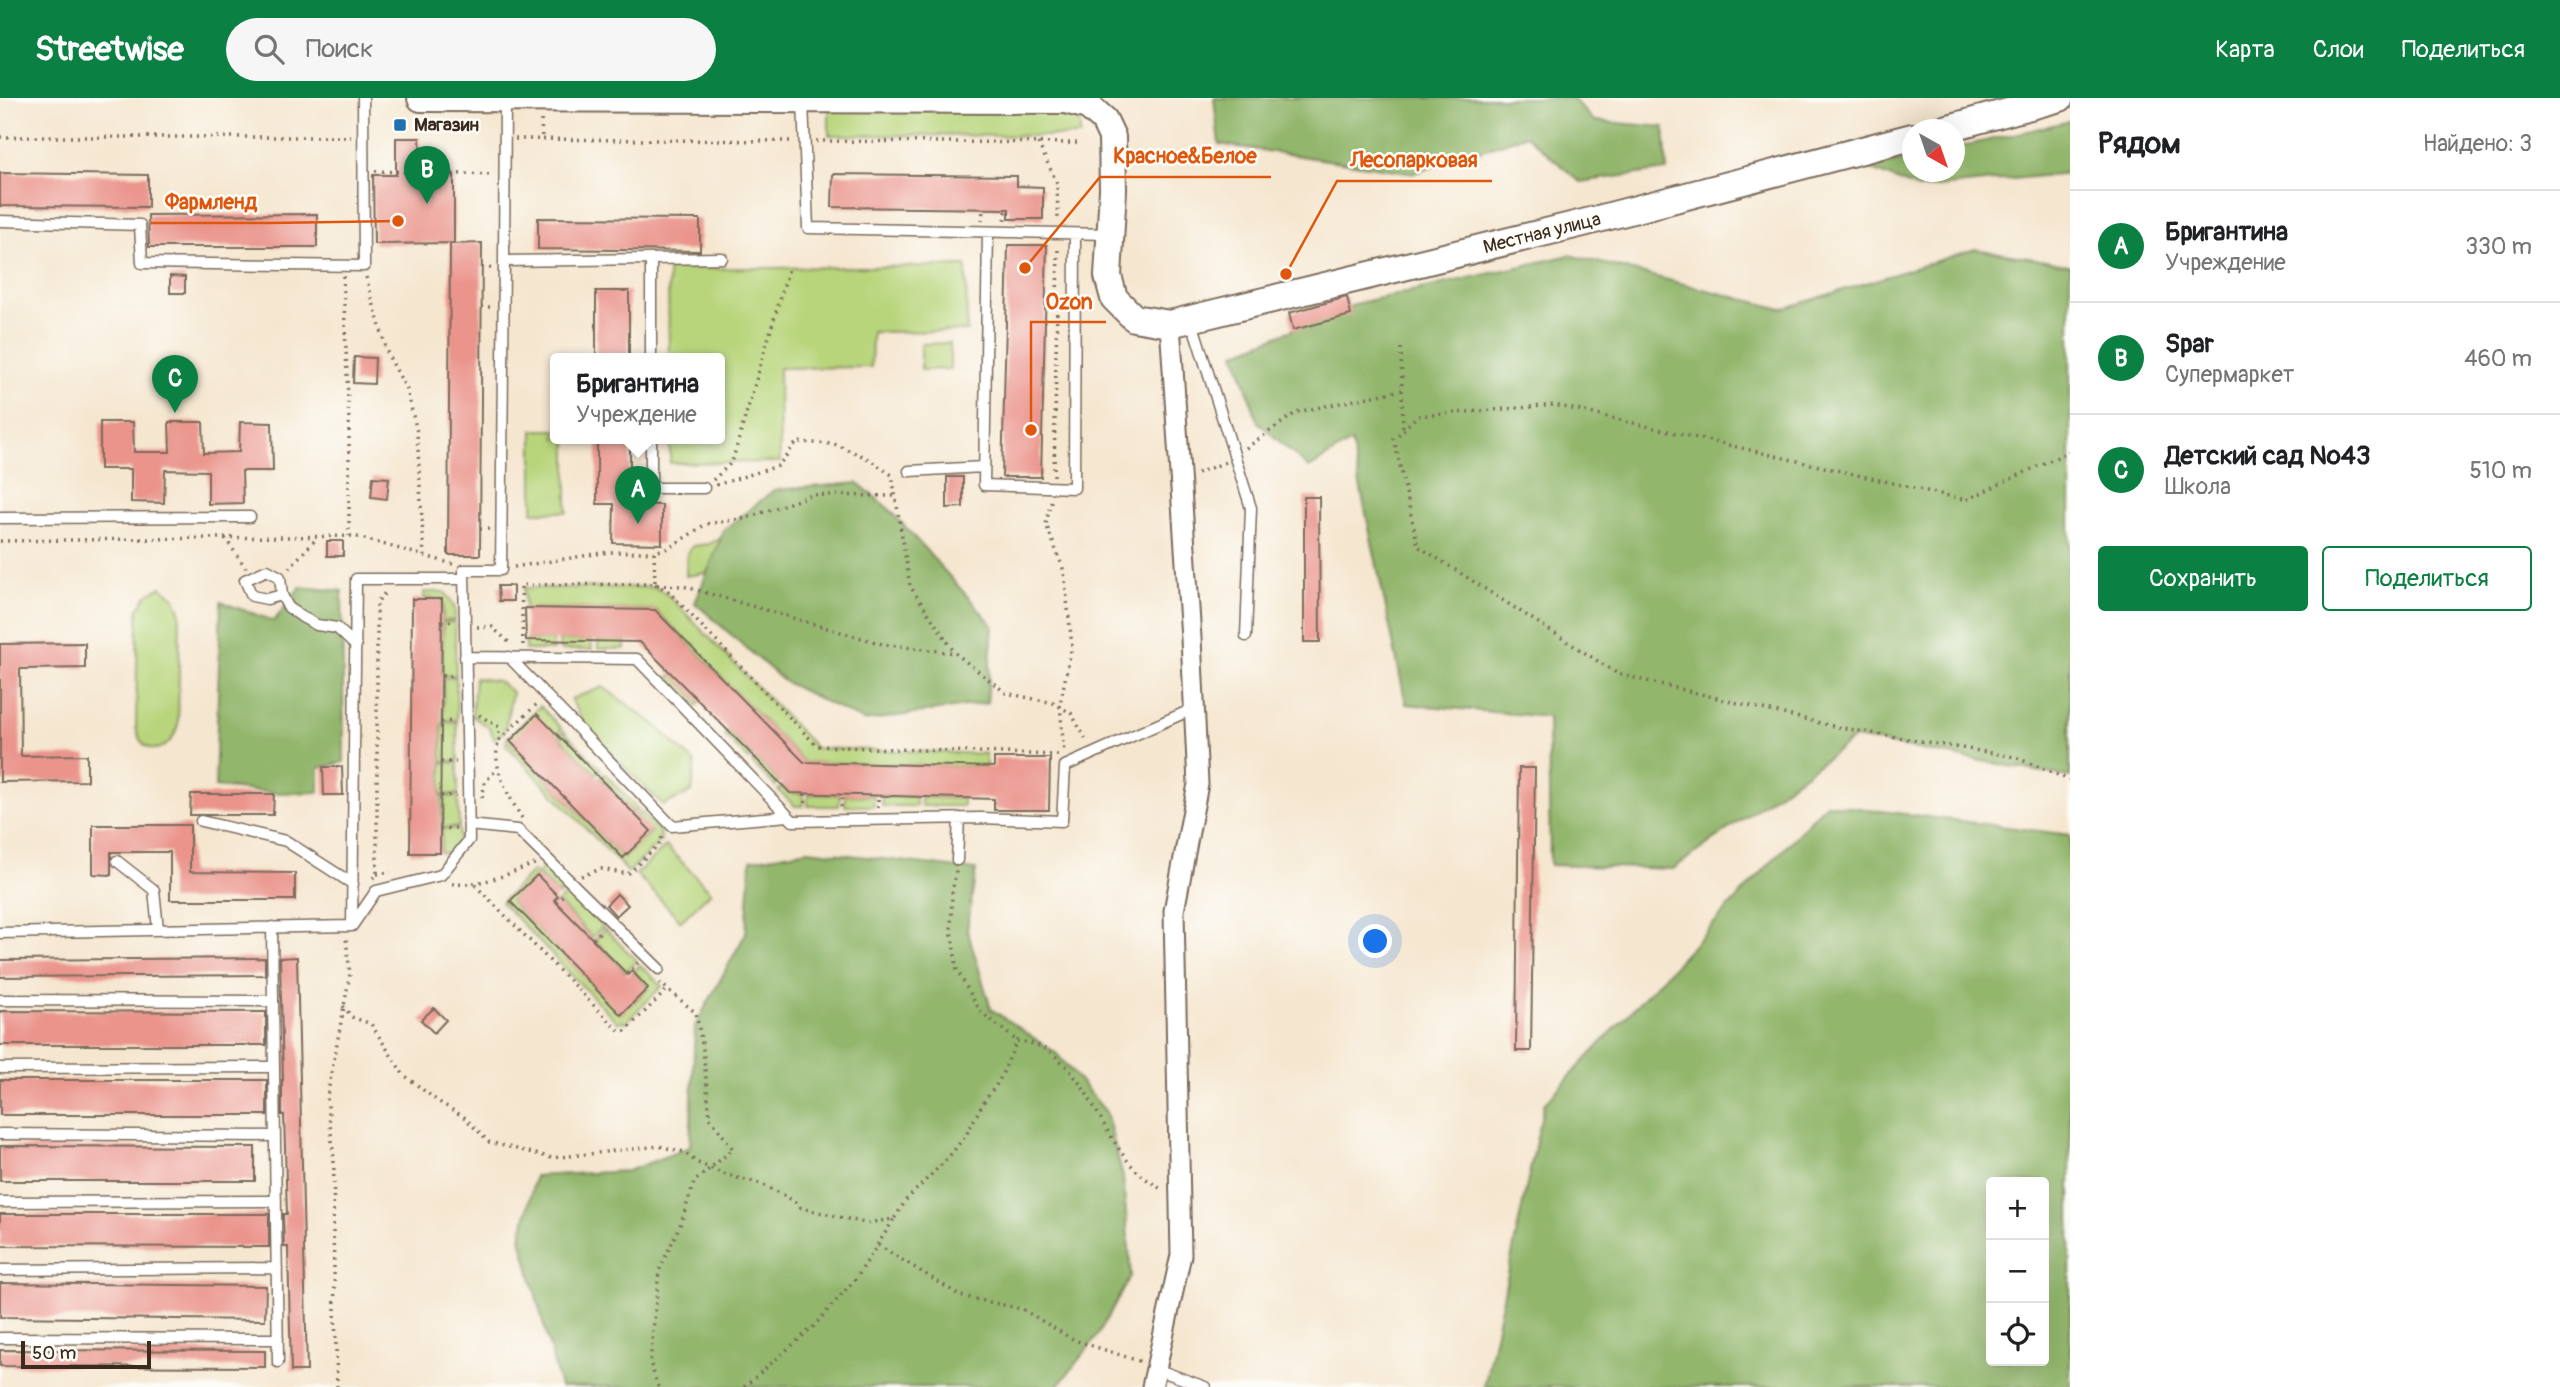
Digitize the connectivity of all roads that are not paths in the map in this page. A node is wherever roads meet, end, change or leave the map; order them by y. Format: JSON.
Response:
{"nodes":[{"id":1,"x":363,"y":98,"type":"edge"},
{"id":2,"x":421,"y":98,"type":"edge"},
{"id":3,"x":505,"y":98,"type":"edge"},
{"id":4,"x":2060,"y":98,"type":"edge"},
{"id":5,"x":803,"y":99,"type":"edge"},
{"id":6,"x":984,"y":99,"type":"edge"},
{"id":7,"x":1965,"y":124,"type":"edge"},
{"id":8,"x":1902,"y":140,"type":"edge"},
{"id":9,"x":0,"y":221,"type":"edge"},
{"id":10,"x":988,"y":232,"type":"junction"},
{"id":11,"x":1075,"y":234,"type":"junction"},
{"id":12,"x":1111,"y":234,"type":"junction"},
{"id":13,"x":722,"y":258,"type":"dead end"},
{"id":14,"x":651,"y":259,"type":"junction"},
{"id":15,"x":504,"y":261,"type":"junction"},
{"id":16,"x":1180,"y":321,"type":"junction"},
{"id":17,"x":651,"y":353,"type":"edge"},
{"id":18,"x":651,"y":444,"type":"edge"},
{"id":19,"x":984,"y":467,"type":"junction"},
{"id":20,"x":909,"y":471,"type":"dead end"},
{"id":21,"x":704,"y":488,"type":"road end"},
{"id":22,"x":250,"y":517,"type":"dead end"},
{"id":23,"x":0,"y":518,"type":"edge"},
{"id":24,"x":464,"y":579,"type":"junction"},
{"id":25,"x":282,"y":595,"type":"junction"},
{"id":26,"x":1247,"y":636,"type":"dead end"},
{"id":27,"x":356,"y":646,"type":"junction"},
{"id":28,"x":507,"y":654,"type":"junction"},
{"id":29,"x":466,"y":657,"type":"junction"},
{"id":30,"x":1195,"y":708,"type":"junction"},
{"id":31,"x":791,"y":812,"type":"junction"},
{"id":32,"x":959,"y":818,"type":"junction"},
{"id":33,"x":201,"y":821,"type":"dead end"},
{"id":34,"x":469,"y":826,"type":"junction"},
{"id":35,"x":957,"y":860,"type":"road end"},
{"id":36,"x":117,"y":861,"type":"dead end"},
{"id":37,"x":353,"y":884,"type":"junction"},
{"id":38,"x":348,"y":926,"type":"junction"},
{"id":39,"x":272,"y":927,"type":"junction"},
{"id":40,"x":159,"y":929,"type":"junction"},
{"id":41,"x":0,"y":933,"type":"edge"},
{"id":42,"x":659,"y":969,"type":"dead end"},
{"id":43,"x":0,"y":1000,"type":"edge"},
{"id":44,"x":273,"y":1001,"type":"junction"},
{"id":45,"x":274,"y":1067,"type":"junction"},
{"id":46,"x":0,"y":1068,"type":"edge"},
{"id":47,"x":0,"y":1134,"type":"edge"},
{"id":48,"x":275,"y":1136,"type":"junction"},
{"id":49,"x":276,"y":1201,"type":"junction"},
{"id":50,"x":0,"y":1202,"type":"edge"},
{"id":51,"x":277,"y":1268,"type":"junction"},
{"id":52,"x":0,"y":1270,"type":"edge"},
{"id":53,"x":0,"y":1338,"type":"edge"},
{"id":54,"x":278,"y":1339,"type":"junction"},
{"id":55,"x":278,"y":1362,"type":"dead end"},
{"id":56,"x":1155,"y":1374,"type":"edge"},
{"id":57,"x":1205,"y":1387,"type":"edge"}],
"edges":[{"from":1,"to":9,"type":"lane"},
{"from":2,"to":3,"type":"main road"},
{"from":3,"to":5,"type":"main road"},
{"from":3,"to":15,"type":"lane"},
{"from":4,"to":7,"type":"main road"},
{"from":5,"to":6,"type":"main road"},
{"from":5,"to":10,"type":"lane"},
{"from":6,"to":12,"type":"main road"},
{"from":8,"to":16,"type":"main road","name":"Местная улица"},
{"from":10,"to":11,"type":"lane"},
{"from":10,"to":19,"type":"lane"},
{"from":11,"to":12,"type":"lane"},
{"from":11,"to":19,"type":"lane"},
{"from":12,"to":16,"type":"main road"},
{"from":13,"to":14,"type":"lane"},
{"from":14,"to":15,"type":"lane"},
{"from":14,"to":17,"type":"lane"},
{"from":15,"to":24,"type":"lane"},
{"from":16,"to":26,"type":"lane"},
{"from":16,"to":30,"type":"street"},
{"from":18,"to":21,"type":"lane"},
{"from":19,"to":20,"type":"lane"},
{"from":22,"to":23,"type":"lane"},
{"from":24,"to":27,"type":"lane"},
{"from":24,"to":29,"type":"lane"},
{"from":25,"to":25,"type":"lane"},
{"from":25,"to":27,"type":"lane"},
{"from":27,"to":37,"type":"lane"},
{"from":28,"to":29,"type":"lane"},
{"from":28,"to":31,"type":"lane"},
{"from":28,"to":31,"type":"lane"},
{"from":29,"to":34,"type":"lane"},
{"from":30,"to":32,"type":"lane"},
{"from":30,"to":56,"type":"street"},
{"from":31,"to":32,"type":"lane"},
{"from":32,"to":35,"type":"lane"},
{"from":33,"to":37,"type":"lane"},
{"from":34,"to":38,"type":"lane"},
{"from":34,"to":42,"type":"lane"},
{"from":36,"to":40,"type":"lane"},
{"from":37,"to":38,"type":"lane"},
{"from":38,"to":39,"type":"lane"},
{"from":39,"to":40,"type":"lane"},
{"from":39,"to":44,"type":"lane"},
{"from":40,"to":41,"type":"lane"},
{"from":43,"to":44,"type":"lane"},
{"from":44,"to":45,"type":"lane"},
{"from":45,"to":46,"type":"lane"},
{"from":45,"to":48,"type":"lane"},
{"from":47,"to":48,"type":"lane"},
{"from":48,"to":49,"type":"lane"},
{"from":49,"to":50,"type":"lane"},
{"from":49,"to":51,"type":"lane"},
{"from":51,"to":52,"type":"lane"},
{"from":51,"to":54,"type":"lane"},
{"from":53,"to":54,"type":"lane"},
{"from":54,"to":55,"type":"lane"},
{"from":56,"to":57,"type":"lane"}]}
